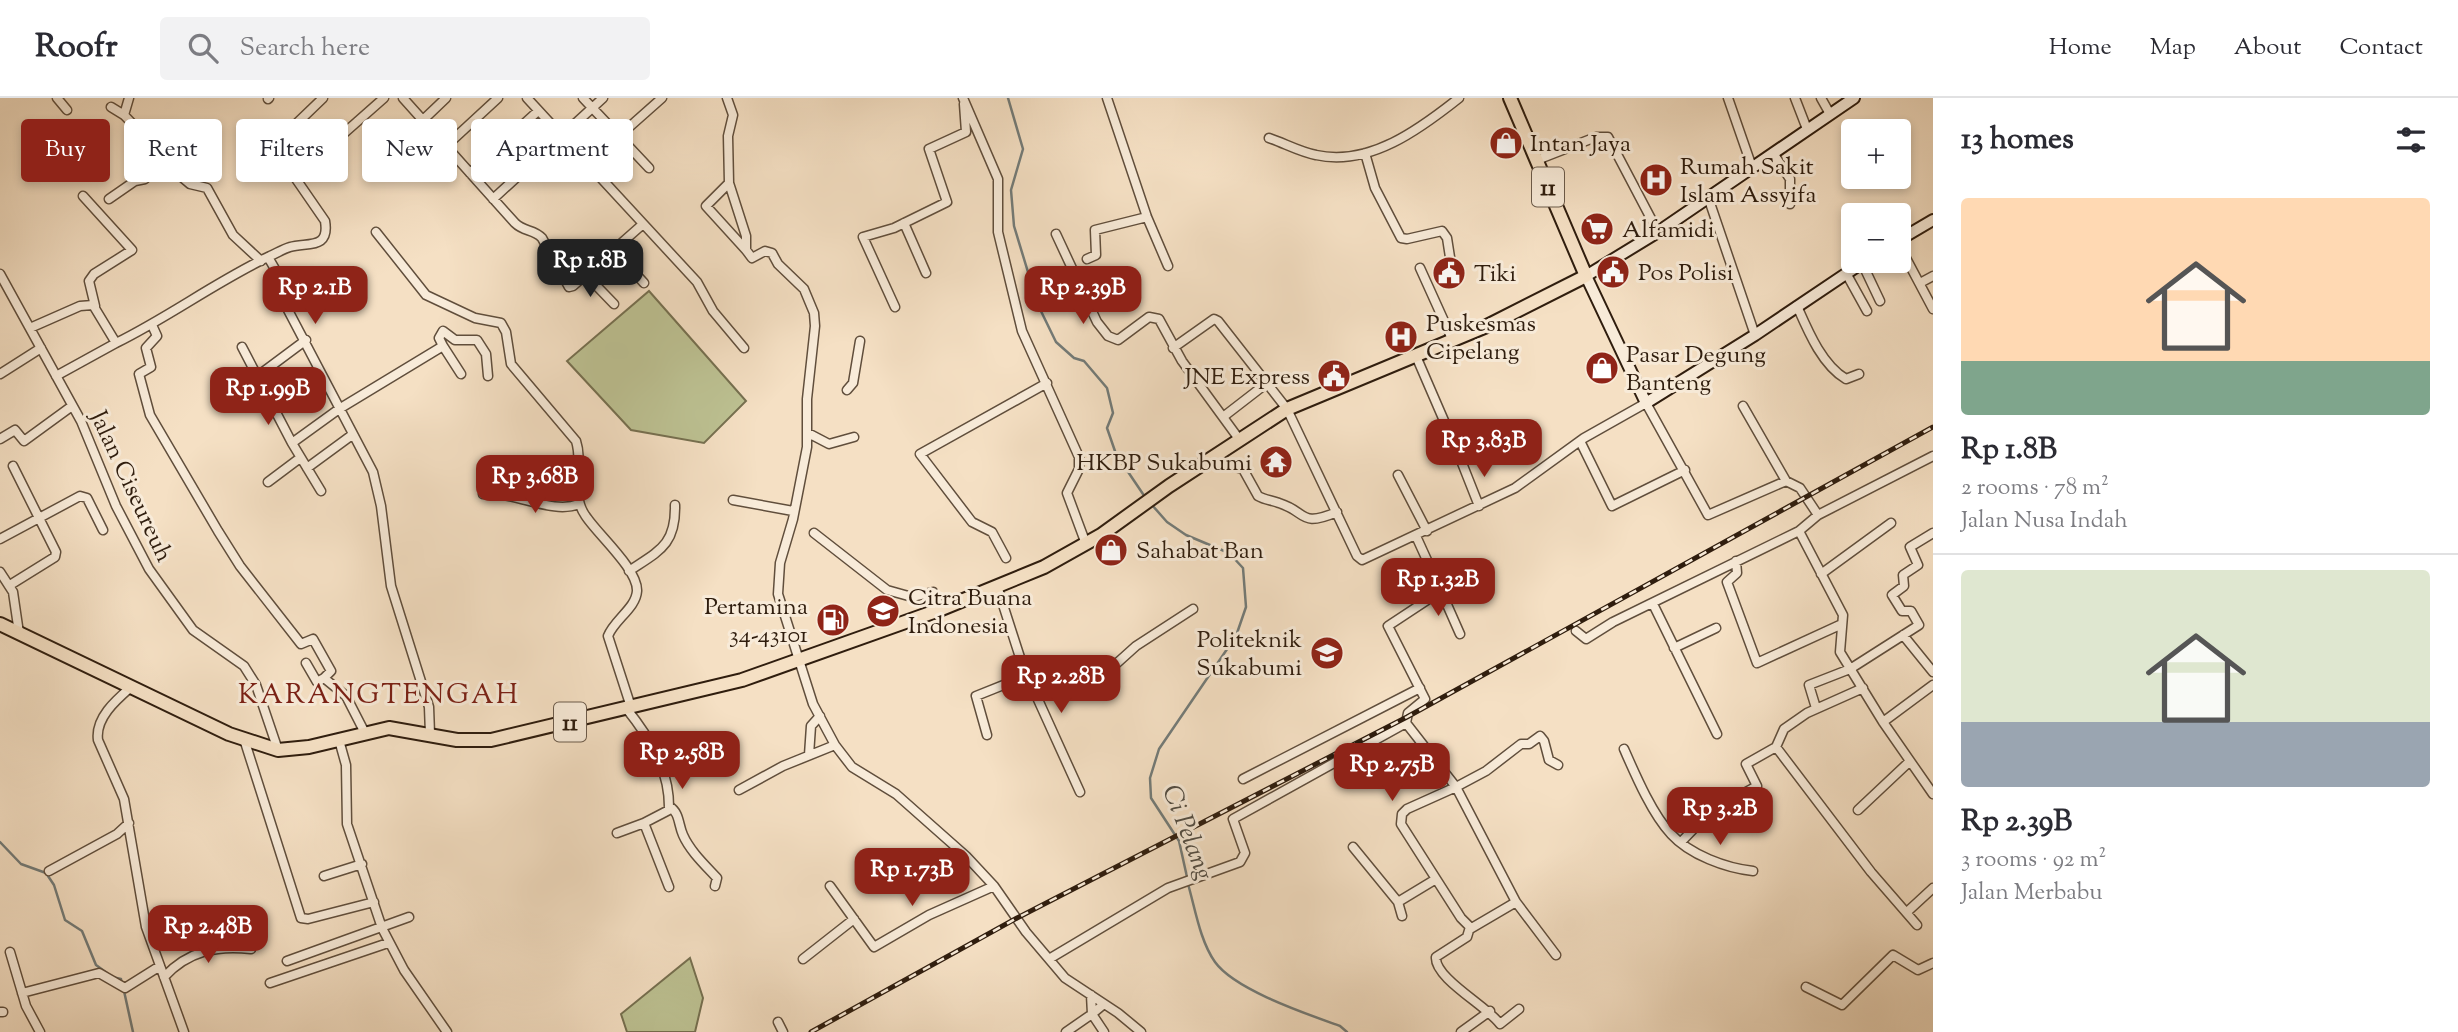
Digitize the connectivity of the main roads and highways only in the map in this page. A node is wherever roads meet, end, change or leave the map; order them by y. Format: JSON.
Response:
{"nodes":[{"id":1,"x":1854,"y":98,"type":"edge"},
{"id":2,"x":1513,"y":99,"type":"edge"},
{"id":3,"x":1933,"y":220,"type":"edge"},
{"id":4,"x":1911,"y":233,"type":"edge"},
{"id":5,"x":1846,"y":273,"type":"edge"},
{"id":6,"x":1586,"y":276,"type":"junction"},
{"id":7,"x":1,"y":624,"type":"edge"}],
"edges":[{"from":1,"to":6,"type":"main road"},
{"from":2,"to":6,"type":"highway","number":"11"},
{"from":3,"to":4,"type":"main road"},
{"from":5,"to":6,"type":"main road"},
{"from":6,"to":7,"type":"highway","number":"11"}]}
